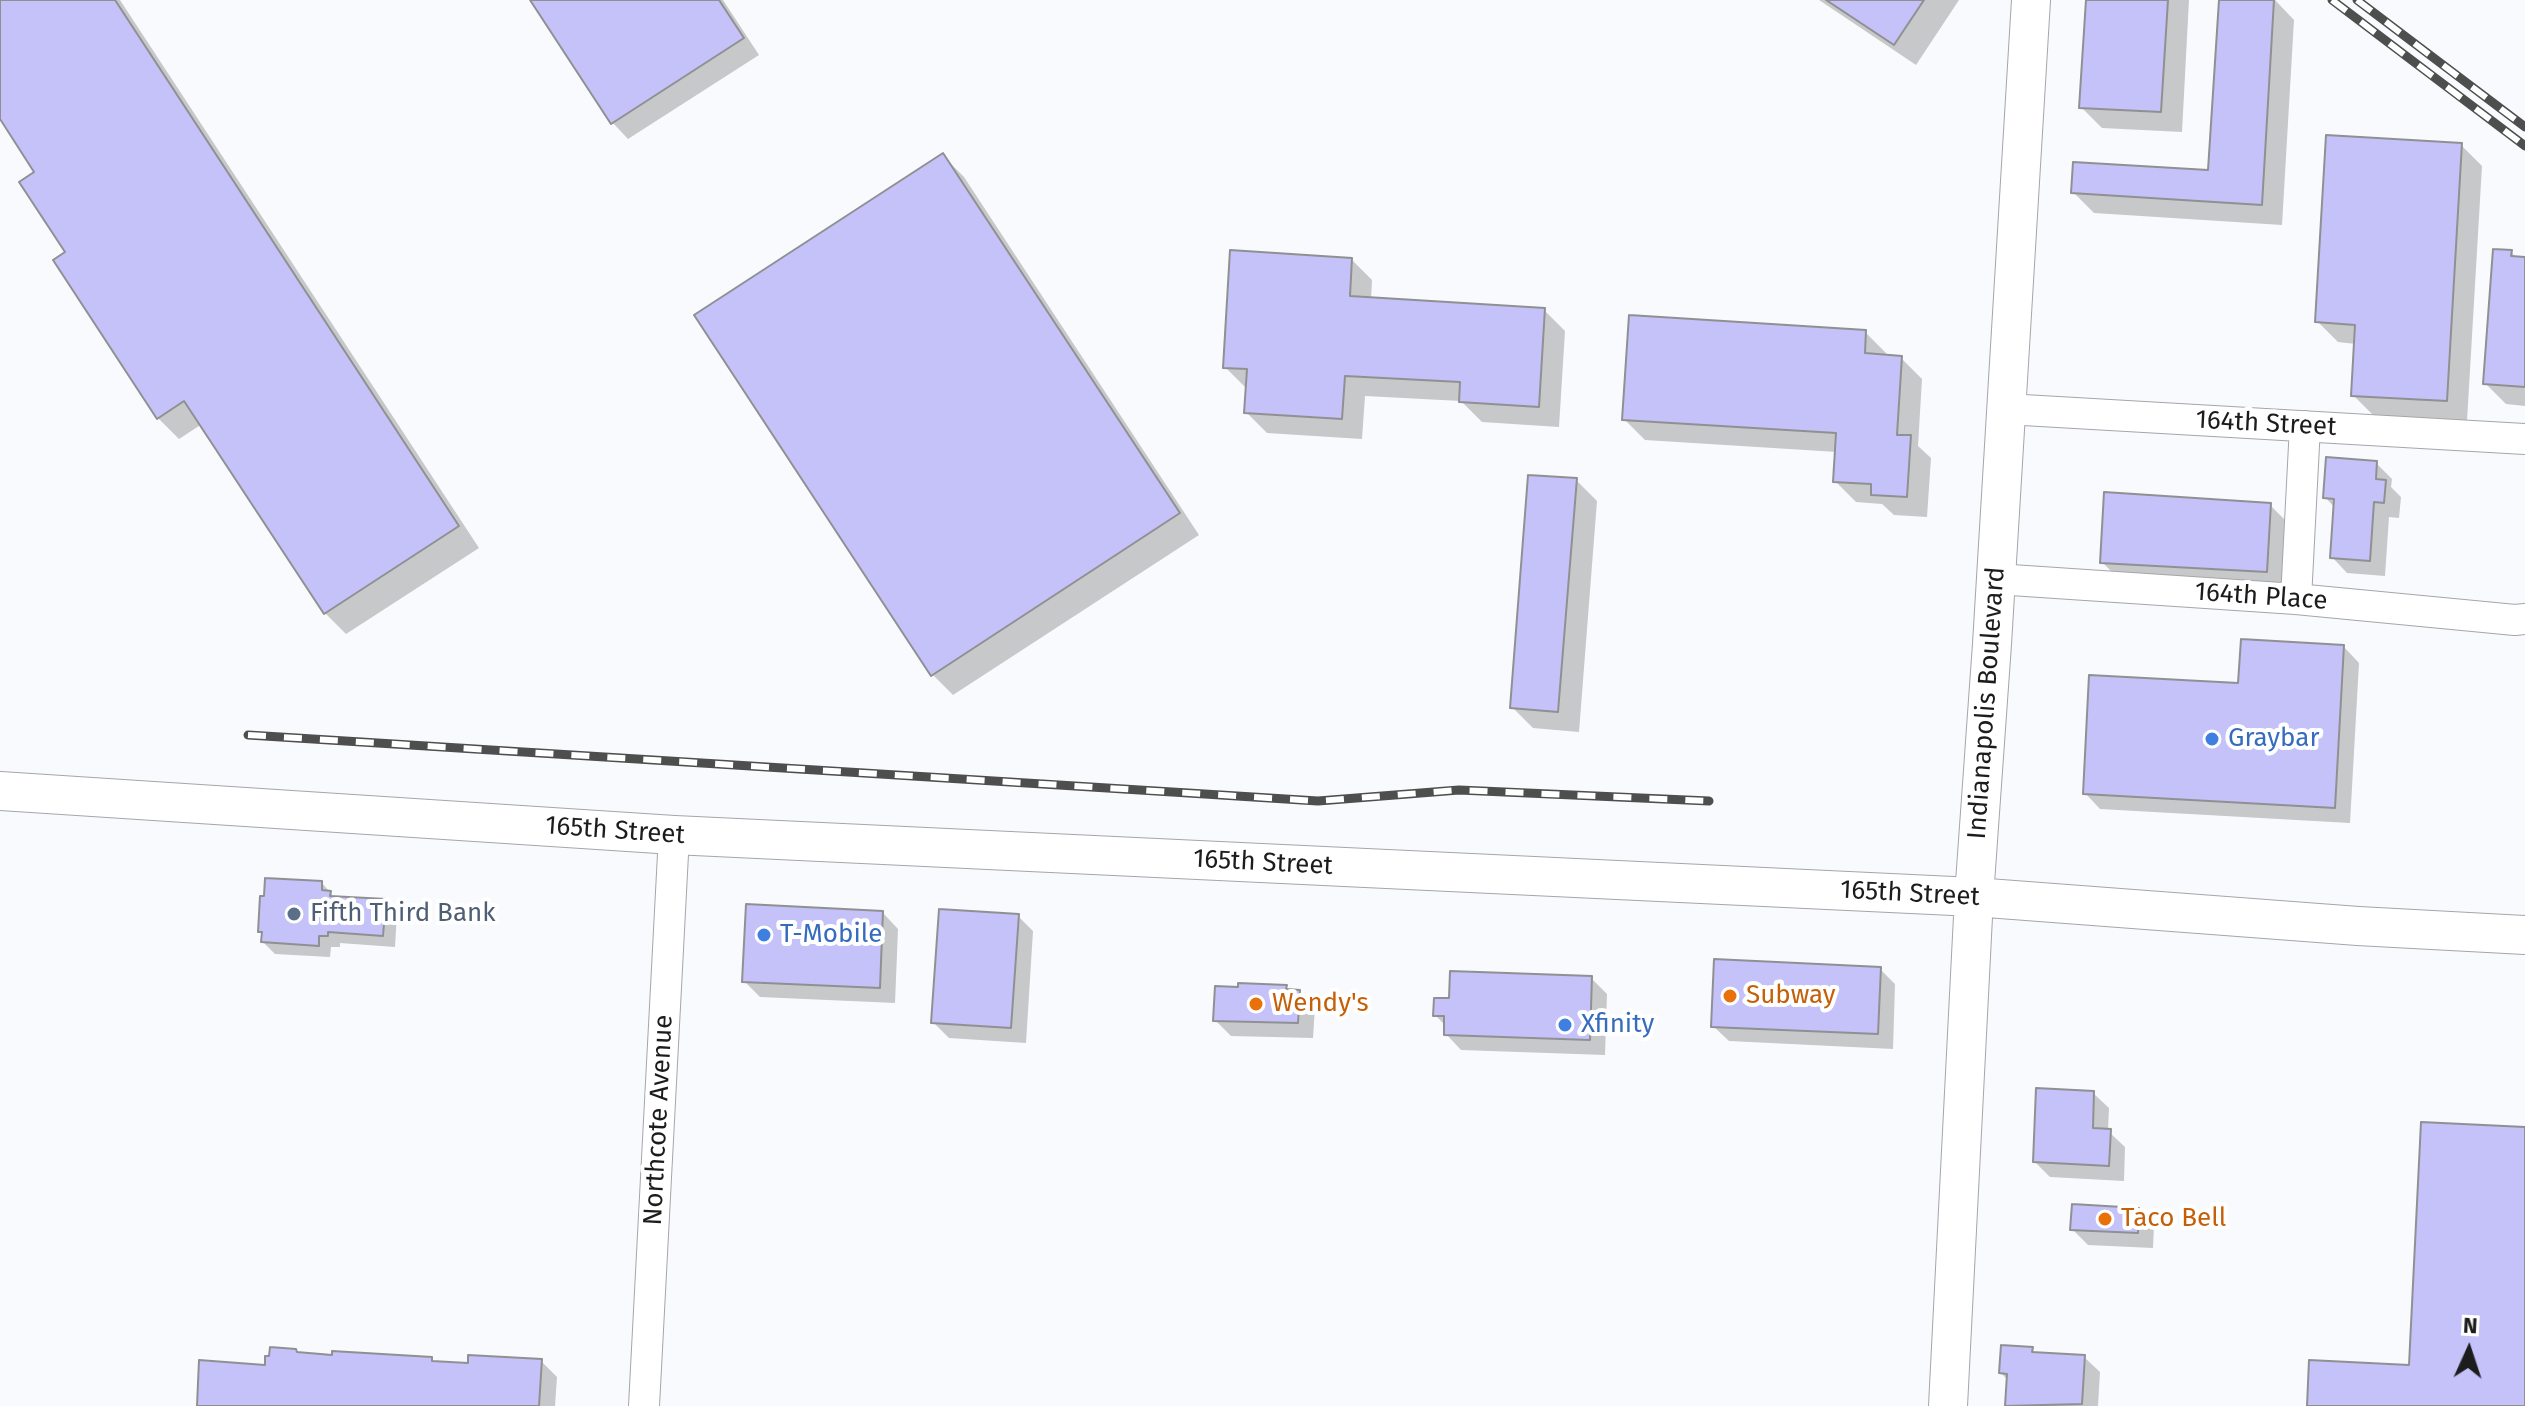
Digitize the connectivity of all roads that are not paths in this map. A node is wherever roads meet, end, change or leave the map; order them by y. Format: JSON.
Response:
{"nodes":[{"id":1,"x":2031,"y":0,"type":"edge"},
{"id":2,"x":2006,"y":409,"type":"junction"},
{"id":3,"x":2305,"y":426,"type":"junction"},
{"id":4,"x":2525,"y":439,"type":"edge"},
{"id":5,"x":1996,"y":579,"type":"junction"},
{"id":6,"x":2296,"y":599,"type":"junction"},
{"id":7,"x":2525,"y":619,"type":"edge"},
{"id":8,"x":0,"y":791,"type":"edge"},
{"id":9,"x":674,"y":835,"type":"junction"},
{"id":10,"x":1974,"y":897,"type":"junction"},
{"id":11,"x":2525,"y":935,"type":"edge"},
{"id":12,"x":644,"y":1406,"type":"edge"},
{"id":13,"x":1948,"y":1406,"type":"edge"}],
"edges":[{"from":1,"to":2,"type":"main road","name":"Indianapolis Boulevard"},
{"from":2,"to":3,"type":"street","name":"164th Street"},
{"from":2,"to":5,"type":"main road","name":"Indianapolis Boulevard"},
{"from":3,"to":4,"type":"street","name":"164th Street"},
{"from":3,"to":6,"type":"street"},
{"from":5,"to":6,"type":"street","name":"164th Place"},
{"from":5,"to":10,"type":"main road","name":"Indianapolis Boulevard"},
{"from":6,"to":7,"type":"street","name":"164th Place"},
{"from":8,"to":9,"type":"main road","name":"165th Street"},
{"from":9,"to":10,"type":"main road","name":"165th Street"},
{"from":9,"to":12,"type":"street","name":"Northcote Avenue"},
{"from":10,"to":11,"type":"main road","name":"165th Street"},
{"from":10,"to":13,"type":"main road","name":"Indianapolis Boulevard"}]}
